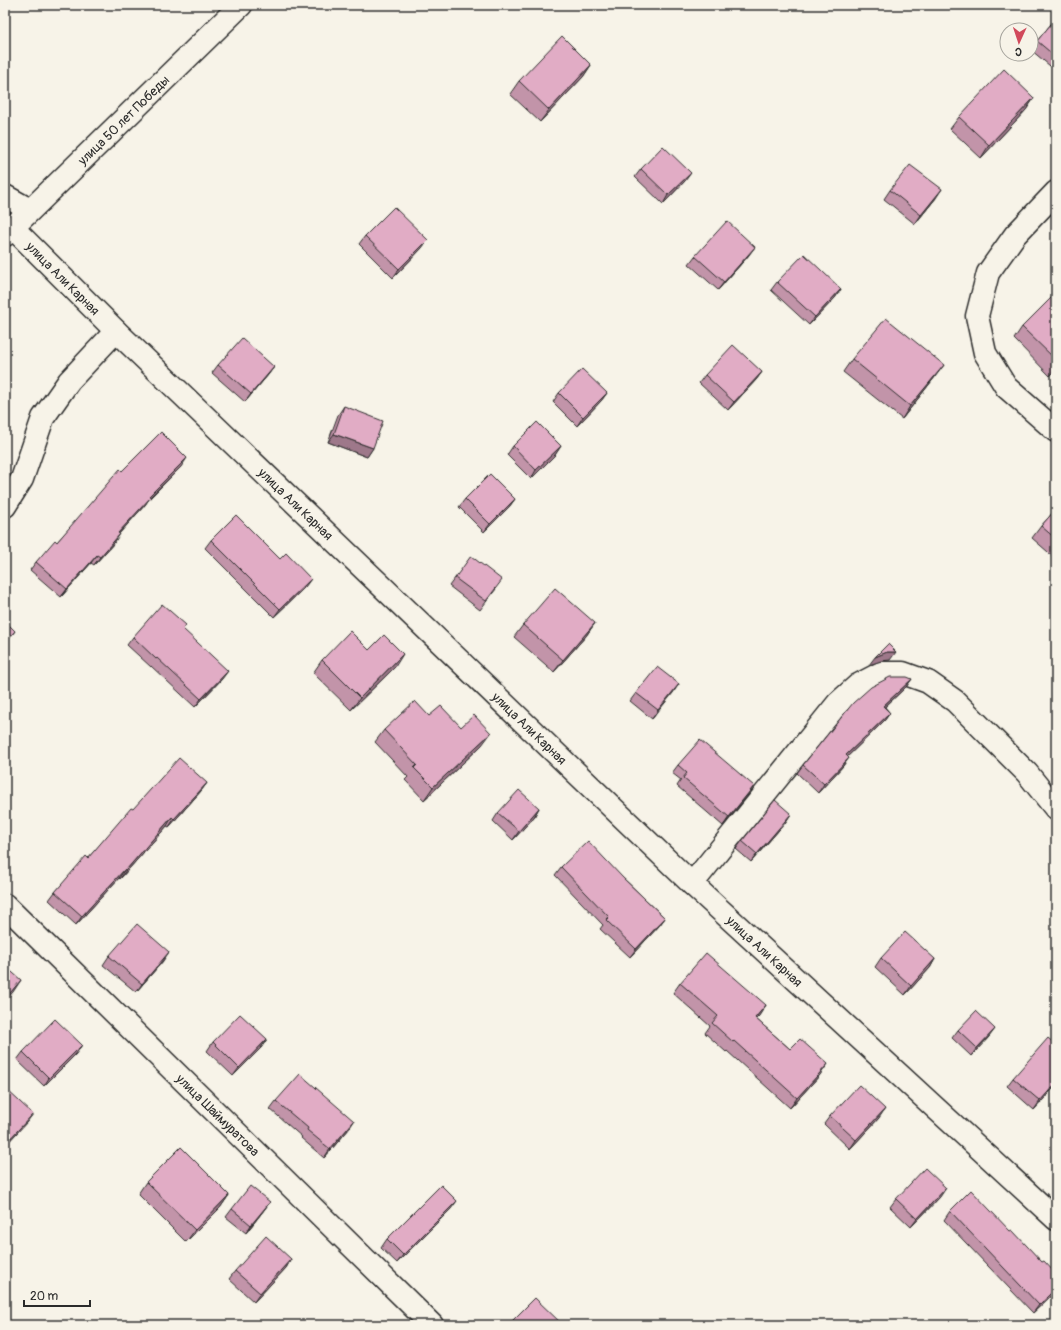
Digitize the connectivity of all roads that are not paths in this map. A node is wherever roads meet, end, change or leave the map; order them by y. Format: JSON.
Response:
{"nodes":[{"id":1,"x":240,"y":5,"type":"edge"},
{"id":2,"x":1056,"y":192,"type":"edge"},
{"id":3,"x":5,"y":196,"type":"edge"},
{"id":4,"x":30,"y":210,"type":"junction"},
{"id":5,"x":9,"y":231,"type":"edge"},
{"id":6,"x":116,"y":331,"type":"junction"},
{"id":7,"x":1056,"y":430,"type":"edge"},
{"id":8,"x":5,"y":506,"type":"edge"},
{"id":9,"x":1056,"y":809,"type":"edge"},
{"id":10,"x":692,"y":884,"type":"junction"},
{"id":11,"x":5,"y":905,"type":"edge"},
{"id":12,"x":1056,"y":1219,"type":"edge"},
{"id":13,"x":432,"y":1325,"type":"edge"}],
"edges":[{"from":1,"to":4,"type":"street","name":"улица 50 лет Победы"},
{"from":2,"to":7,"type":"street"},
{"from":3,"to":4,"type":"street"},
{"from":4,"to":5,"type":"street","name":"улица 50 лет Победы"},
{"from":5,"to":6,"type":"street","name":"улица Али Карная"},
{"from":6,"to":8,"type":"street"},
{"from":6,"to":10,"type":"street","name":"улица Али Карная"},
{"from":9,"to":10,"type":"street"},
{"from":10,"to":12,"type":"street","name":"улица Али Карная"},
{"from":11,"to":13,"type":"street","name":"улица Шаймуратова"}]}
